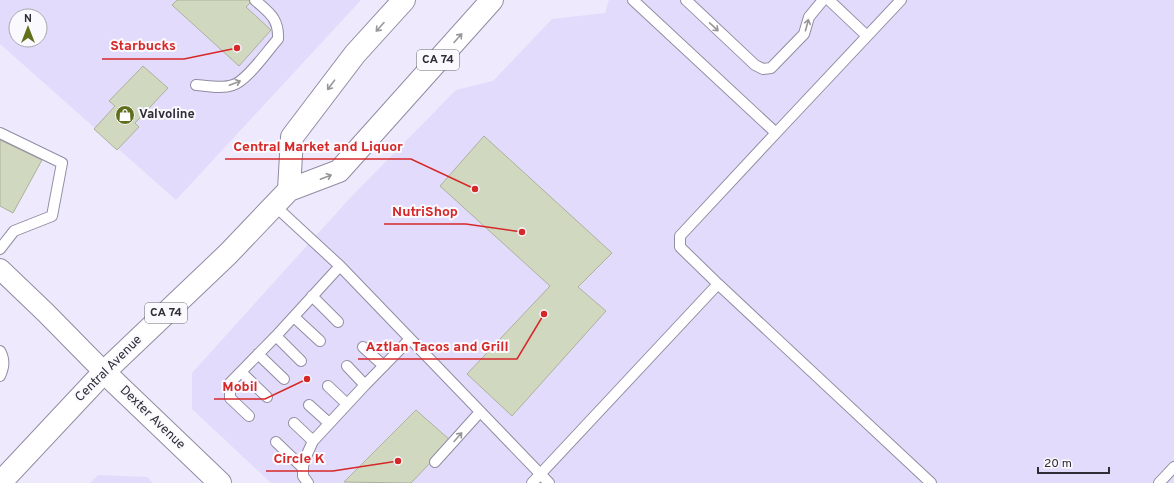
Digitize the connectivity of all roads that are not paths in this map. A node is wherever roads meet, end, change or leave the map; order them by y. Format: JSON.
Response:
{"nodes":[{"id":1,"x":255,"y":0,"type":"edge"},
{"id":2,"x":404,"y":0,"type":"edge"},
{"id":3,"x":492,"y":0,"type":"edge"},
{"id":4,"x":633,"y":0,"type":"edge"},
{"id":5,"x":686,"y":0,"type":"edge"},
{"id":6,"x":823,"y":0,"type":"edge"},
{"id":7,"x":829,"y":0,"type":"edge"},
{"id":8,"x":901,"y":0,"type":"edge"},
{"id":9,"x":867,"y":36,"type":"junction"},
{"id":10,"x":196,"y":85,"type":"dead end"},
{"id":11,"x":0,"y":133,"type":"edge"},
{"id":12,"x":776,"y":133,"type":"junction"},
{"id":13,"x":282,"y":198,"type":"junction"},
{"id":14,"x":0,"y":249,"type":"edge"},
{"id":15,"x":340,"y":266,"type":"junction"},
{"id":16,"x":0,"y":270,"type":"edge"},
{"id":17,"x":718,"y":284,"type":"junction"},
{"id":18,"x":312,"y":296,"type":"junction"},
{"id":19,"x":294,"y":317,"type":"junction"},
{"id":20,"x":338,"y":322,"type":"dead end"},
{"id":21,"x":276,"y":336,"type":"junction"},
{"id":22,"x":410,"y":339,"type":"junction"},
{"id":23,"x":320,"y":341,"type":"dead end"},
{"id":24,"x":364,"y":347,"type":"dead end"},
{"id":25,"x":0,"y":351,"type":"edge"},
{"id":26,"x":258,"y":354,"type":"junction"},
{"id":27,"x":302,"y":361,"type":"dead end"},
{"id":28,"x":347,"y":366,"type":"dead end"},
{"id":29,"x":384,"y":366,"type":"junction"},
{"id":30,"x":104,"y":372,"type":"junction"},
{"id":31,"x":241,"y":372,"type":"junction"},
{"id":32,"x":0,"y":376,"type":"edge"},
{"id":33,"x":284,"y":379,"type":"dead end"},
{"id":34,"x":365,"y":384,"type":"junction"},
{"id":35,"x":328,"y":386,"type":"dead end"},
{"id":36,"x":267,"y":397,"type":"dead end"},
{"id":37,"x":347,"y":404,"type":"junction"},
{"id":38,"x":309,"y":405,"type":"dead end"},
{"id":39,"x":480,"y":412,"type":"junction"},
{"id":40,"x":249,"y":416,"type":"dead end"},
{"id":41,"x":294,"y":423,"type":"dead end"},
{"id":42,"x":329,"y":423,"type":"junction"},
{"id":43,"x":313,"y":441,"type":"junction"},
{"id":44,"x":276,"y":442,"type":"dead end"},
{"id":45,"x":435,"y":462,"type":"dead end"},
{"id":46,"x":1174,"y":467,"type":"edge"},
{"id":47,"x":303,"y":468,"type":"junction"},
{"id":48,"x":540,"y":475,"type":"junction"},
{"id":49,"x":0,"y":483,"type":"edge"},
{"id":50,"x":220,"y":483,"type":"edge"},
{"id":51,"x":308,"y":483,"type":"edge"},
{"id":52,"x":532,"y":483,"type":"edge"},
{"id":53,"x":549,"y":483,"type":"edge"},
{"id":54,"x":931,"y":483,"type":"edge"},
{"id":55,"x":1159,"y":483,"type":"edge"}],
"edges":[{"from":10,"to":1,"type":"lane","one_way":true},
{"from":2,"to":13,"type":"main road","one_way":true},
{"from":13,"to":3,"type":"main road","name":"Central Avenue","number":"CA 74","one_way":true},
{"from":4,"to":12,"type":"lane"},
{"from":5,"to":6,"type":"lane","one_way":true},
{"from":7,"to":9,"type":"lane"},
{"from":8,"to":9,"type":"lane"},
{"from":9,"to":12,"type":"lane"},
{"from":11,"to":14,"type":"lane"},
{"from":12,"to":17,"type":"lane"},
{"from":13,"to":15,"type":"lane"},
{"from":13,"to":30,"type":"main road","name":"Central Avenue","number":"CA 74"},
{"from":15,"to":18,"type":"lane"},
{"from":15,"to":22,"type":"lane"},
{"from":16,"to":30,"type":"street","name":"Dexter Avenue"},
{"from":17,"to":48,"type":"lane"},
{"from":17,"to":54,"type":"lane"},
{"from":18,"to":19,"type":"lane"},
{"from":18,"to":20,"type":"lane"},
{"from":19,"to":21,"type":"lane"},
{"from":19,"to":23,"type":"lane"},
{"from":21,"to":26,"type":"lane"},
{"from":21,"to":27,"type":"lane"},
{"from":22,"to":29,"type":"lane"},
{"from":22,"to":39,"type":"lane"},
{"from":24,"to":29,"type":"lane"},
{"from":25,"to":32,"type":"lane"},
{"from":26,"to":31,"type":"lane"},
{"from":26,"to":33,"type":"lane"},
{"from":28,"to":34,"type":"lane"},
{"from":29,"to":34,"type":"lane"},
{"from":30,"to":49,"type":"main road","name":"Central Avenue","number":"CA 74"},
{"from":30,"to":50,"type":"main road","name":"Dexter Avenue"},
{"from":31,"to":36,"type":"lane"},
{"from":31,"to":40,"type":"lane"},
{"from":34,"to":37,"type":"lane"},
{"from":35,"to":37,"type":"lane"},
{"from":37,"to":42,"type":"lane"},
{"from":38,"to":42,"type":"lane"},
{"from":45,"to":39,"type":"lane","one_way":true},
{"from":39,"to":48,"type":"lane"},
{"from":41,"to":43,"type":"lane"},
{"from":42,"to":43,"type":"lane"},
{"from":43,"to":47,"type":"lane"},
{"from":44,"to":47,"type":"lane"},
{"from":46,"to":55,"type":"lane"},
{"from":47,"to":51,"type":"lane"},
{"from":48,"to":52,"type":"lane"},
{"from":48,"to":53,"type":"lane"}]}
